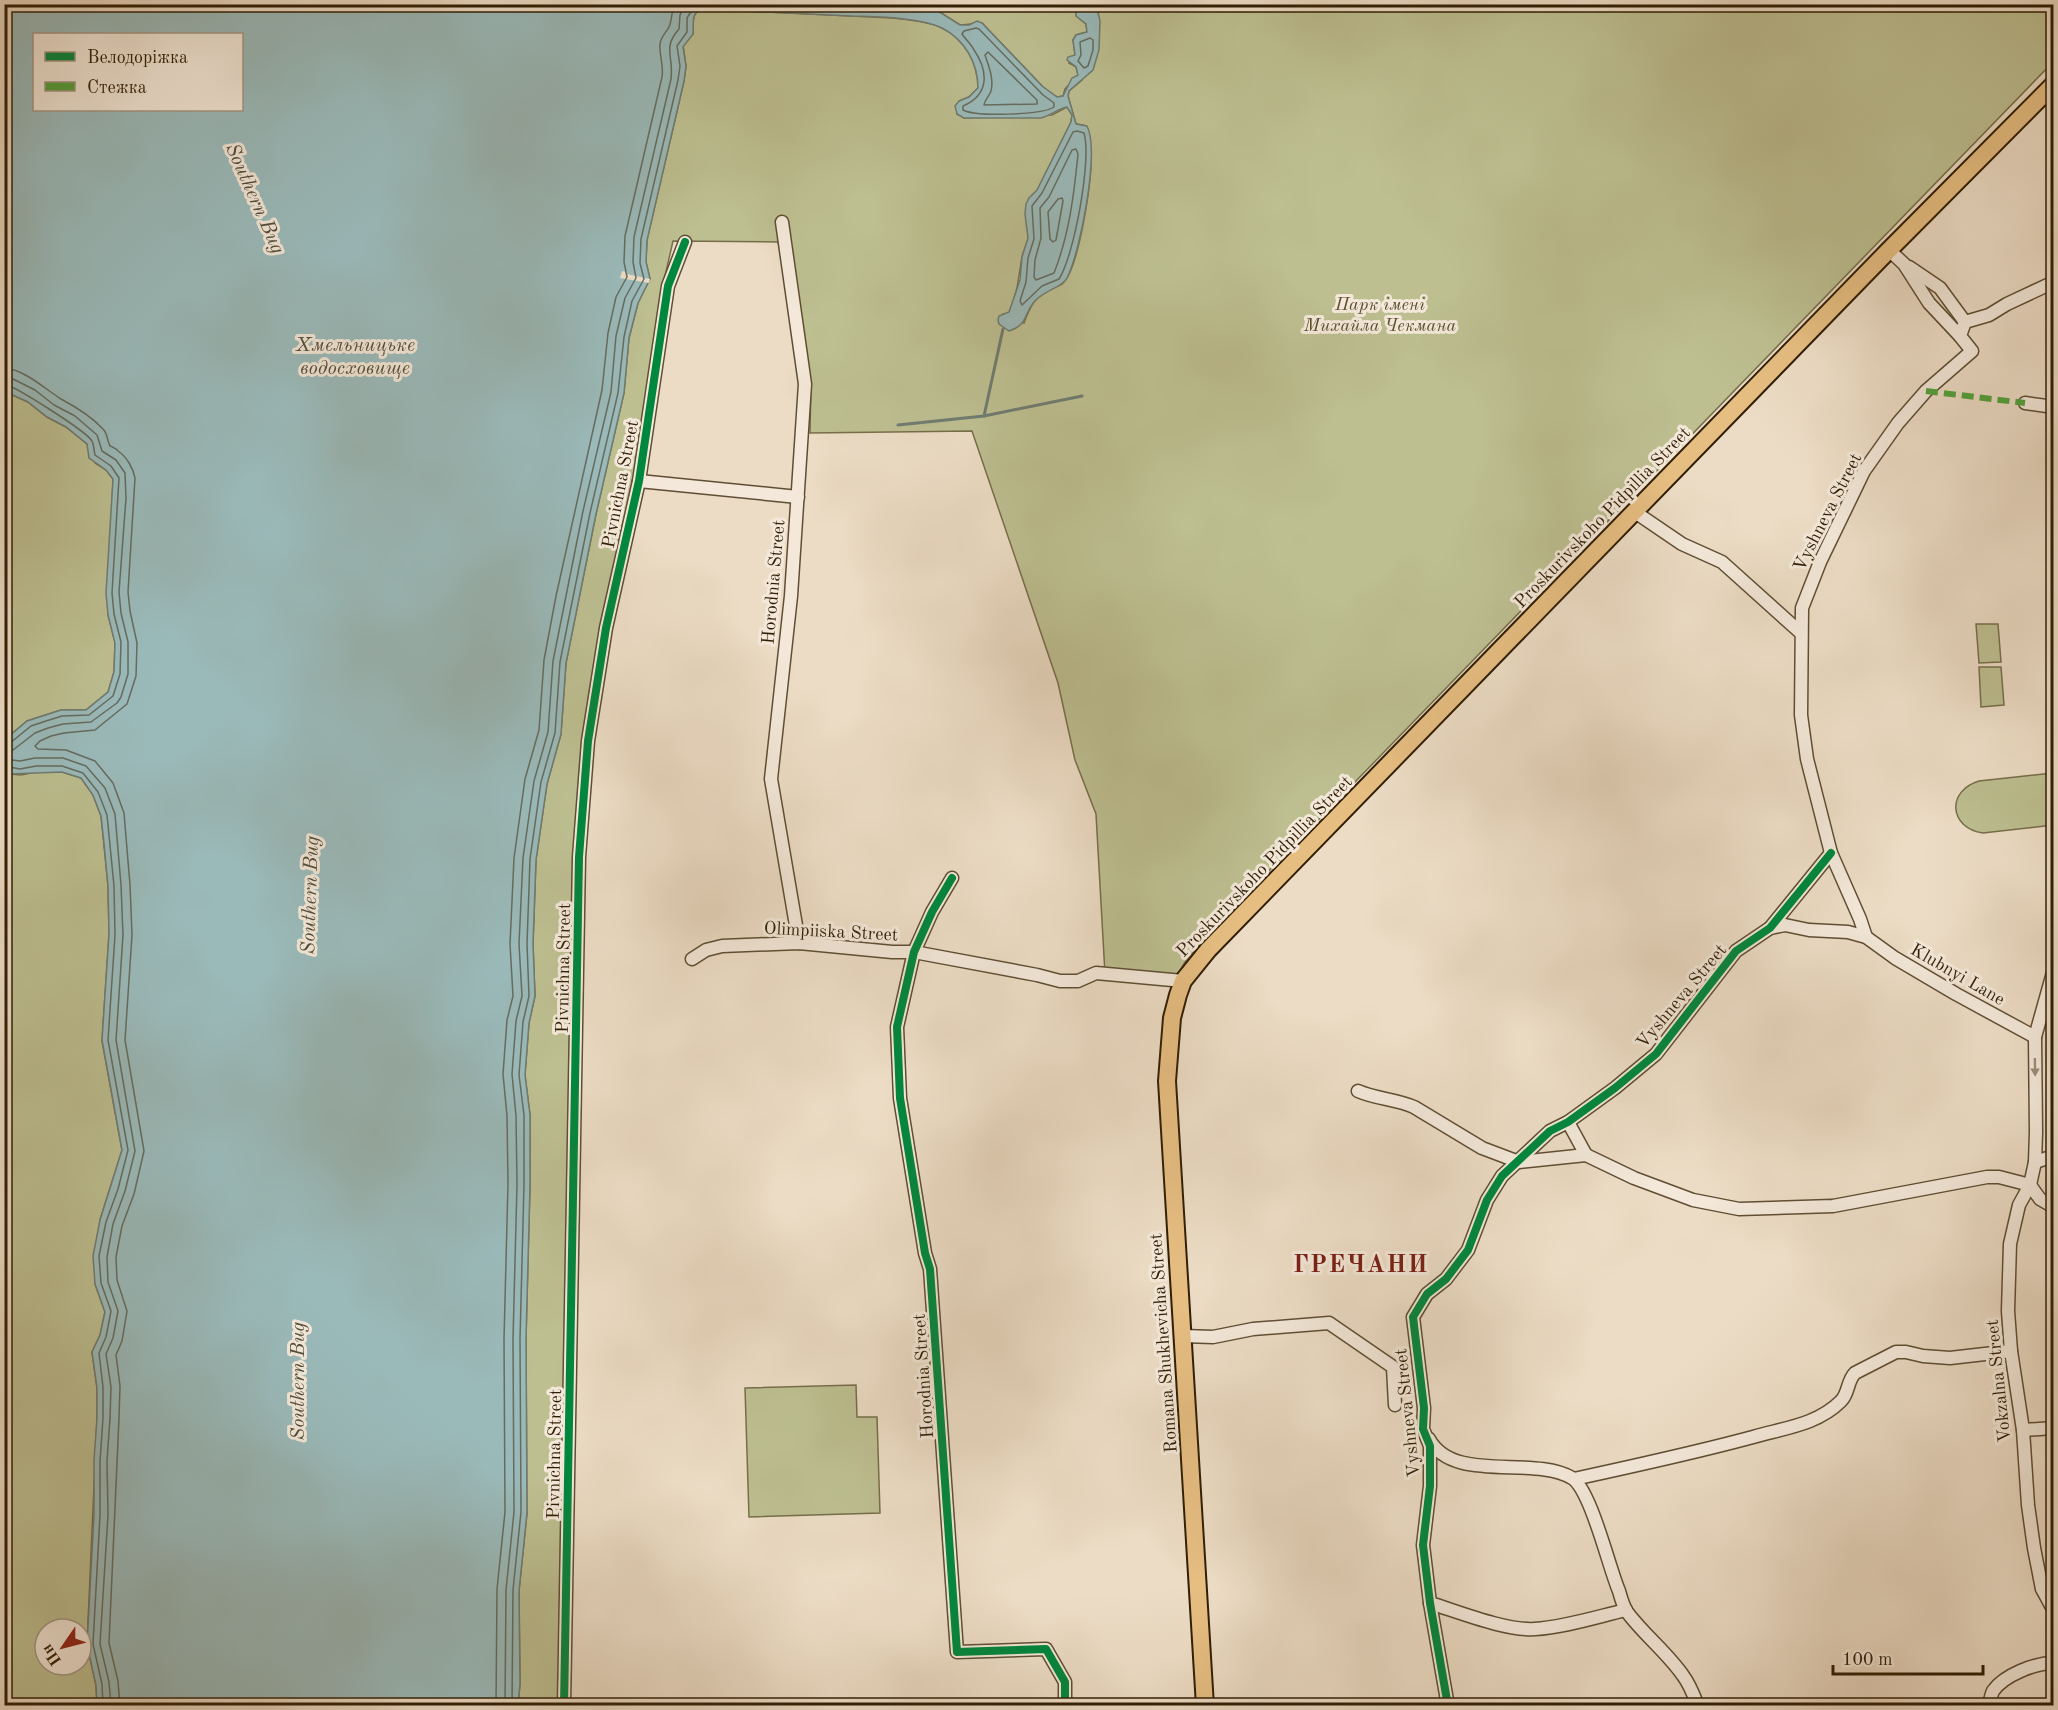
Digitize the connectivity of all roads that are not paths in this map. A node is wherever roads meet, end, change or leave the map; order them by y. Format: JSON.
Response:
{"nodes":[{"id":1,"x":2054,"y":84,"type":"edge"},
{"id":2,"x":782,"y":222,"type":"dead end"},
{"id":3,"x":685,"y":242,"type":"dead end"},
{"id":4,"x":1889,"y":250,"type":"junction"},
{"id":5,"x":1904,"y":264,"type":"junction"},
{"id":6,"x":2054,"y":282,"type":"edge"},
{"id":7,"x":1965,"y":322,"type":"junction"},
{"id":8,"x":1960,"y":336,"type":"junction"},
{"id":9,"x":2025,"y":403,"type":"dead end"},
{"id":10,"x":2054,"y":407,"type":"edge"},
{"id":11,"x":639,"y":481,"type":"junction"},
{"id":12,"x":798,"y":497,"type":"junction"},
{"id":13,"x":1635,"y":512,"type":"junction"},
{"id":14,"x":1801,"y":633,"type":"junction"},
{"id":15,"x":1831,"y":854,"type":"junction"},
{"id":16,"x":952,"y":878,"type":"dead end"},
{"id":17,"x":1770,"y":928,"type":"junction"},
{"id":18,"x":1866,"y":937,"type":"junction"},
{"id":19,"x":799,"y":943,"type":"junction"},
{"id":20,"x":914,"y":952,"type":"junction"},
{"id":21,"x":692,"y":959,"type":"dead end"},
{"id":22,"x":2054,"y":969,"type":"edge"},
{"id":23,"x":1184,"y":981,"type":"junction"},
{"id":24,"x":2035,"y":1037,"type":"junction"},
{"id":25,"x":1358,"y":1091,"type":"dead end"},
{"id":26,"x":1568,"y":1122,"type":"junction"},
{"id":27,"x":1586,"y":1155,"type":"junction"},
{"id":28,"x":2054,"y":1156,"type":"edge"},
{"id":29,"x":1518,"y":1162,"type":"junction"},
{"id":30,"x":2035,"y":1162,"type":"junction"},
{"id":31,"x":2030,"y":1185,"type":"junction"},
{"id":32,"x":2054,"y":1207,"type":"edge"},
{"id":33,"x":1182,"y":1336,"type":"junction"},
{"id":34,"x":2011,"y":1351,"type":"junction"},
{"id":35,"x":1395,"y":1405,"type":"dead end"},
{"id":36,"x":1423,"y":1428,"type":"junction"},
{"id":37,"x":2054,"y":1428,"type":"edge"},
{"id":38,"x":2023,"y":1430,"type":"junction"},
{"id":39,"x":1574,"y":1479,"type":"junction"},
{"id":40,"x":1430,"y":1603,"type":"junction"},
{"id":41,"x":1626,"y":1610,"type":"junction"},
{"id":42,"x":2054,"y":1611,"type":"edge"},
{"id":43,"x":2054,"y":1663,"type":"edge"},
{"id":44,"x":564,"y":1706,"type":"edge"},
{"id":45,"x":1065,"y":1706,"type":"edge"},
{"id":46,"x":1205,"y":1706,"type":"edge"},
{"id":47,"x":1448,"y":1706,"type":"edge"},
{"id":48,"x":1698,"y":1706,"type":"edge"},
{"id":49,"x":1989,"y":1706,"type":"edge"}],
"edges":[{"from":1,"to":4,"type":"main road","name":"Proskurivskoho Pidpillia Street"},
{"from":2,"to":12,"type":"street","name":"Horodnia Street"},
{"from":3,"to":11,"type":"street","name":"Pivnichna Street"},
{"from":4,"to":5,"type":"street"},
{"from":4,"to":13,"type":"main road","name":"Proskurivskoho Pidpillia Street"},
{"from":5,"to":7,"type":"street"},
{"from":5,"to":8,"type":"street"},
{"from":6,"to":7,"type":"street"},
{"from":7,"to":8,"type":"street","name":"Vyshneva Street"},
{"from":8,"to":14,"type":"street","name":"Vyshneva Street"},
{"from":9,"to":10,"type":"street"},
{"from":11,"to":12,"type":"street"},
{"from":11,"to":44,"type":"street","name":"Pivnichna Street"},
{"from":12,"to":19,"type":"street","name":"Horodnia Street"},
{"from":13,"to":14,"type":"street"},
{"from":13,"to":23,"type":"main road","name":"Proskurivskoho Pidpillia Street"},
{"from":14,"to":15,"type":"street","name":"Vyshneva Street"},
{"from":15,"to":17,"type":"street","name":"Vyshneva Street"},
{"from":15,"to":18,"type":"street","name":"Vyshneva Street"},
{"from":16,"to":20,"type":"street"},
{"from":17,"to":18,"type":"street"},
{"from":17,"to":26,"type":"street","name":"Vyshneva Street"},
{"from":18,"to":24,"type":"street","name":"Klubnyi Lane"},
{"from":19,"to":20,"type":"street","name":"Olimpiiska Street"},
{"from":19,"to":21,"type":"street","name":"Olimpiiska Street"},
{"from":20,"to":23,"type":"street","name":"Olimpiiska Street"},
{"from":20,"to":45,"type":"street","name":"Horodnia Street"},
{"from":22,"to":24,"type":"street","name":"Vokzalna Street"},
{"from":23,"to":33,"type":"main road","name":"Romana Shukhevicha Street"},
{"from":24,"to":30,"type":"street","name":"Vokzalna Street","one_way":true},
{"from":25,"to":29,"type":"street"},
{"from":26,"to":27,"type":"street"},
{"from":26,"to":29,"type":"street","name":"Vyshneva Street"},
{"from":27,"to":29,"type":"street"},
{"from":27,"to":31,"type":"street"},
{"from":28,"to":30,"type":"street"},
{"from":29,"to":36,"type":"street","name":"Vyshneva Street"},
{"from":30,"to":31,"type":"street","name":"Vokzalna Street"},
{"from":31,"to":32,"type":"street"},
{"from":31,"to":34,"type":"street","name":"Vokzalna Street"},
{"from":33,"to":35,"type":"street"},
{"from":33,"to":46,"type":"main road","name":"Romana Shukhevicha Street"},
{"from":34,"to":38,"type":"street","name":"Vokzalna Street"},
{"from":34,"to":39,"type":"street"},
{"from":36,"to":39,"type":"street"},
{"from":36,"to":40,"type":"street","name":"Vyshneva Street"},
{"from":37,"to":38,"type":"street"},
{"from":38,"to":42,"type":"street","name":"Vokzalna Street"},
{"from":39,"to":41,"type":"street"},
{"from":40,"to":41,"type":"street"},
{"from":40,"to":47,"type":"street","name":"Vyshneva Street"},
{"from":41,"to":48,"type":"street"},
{"from":43,"to":49,"type":"street"}]}
